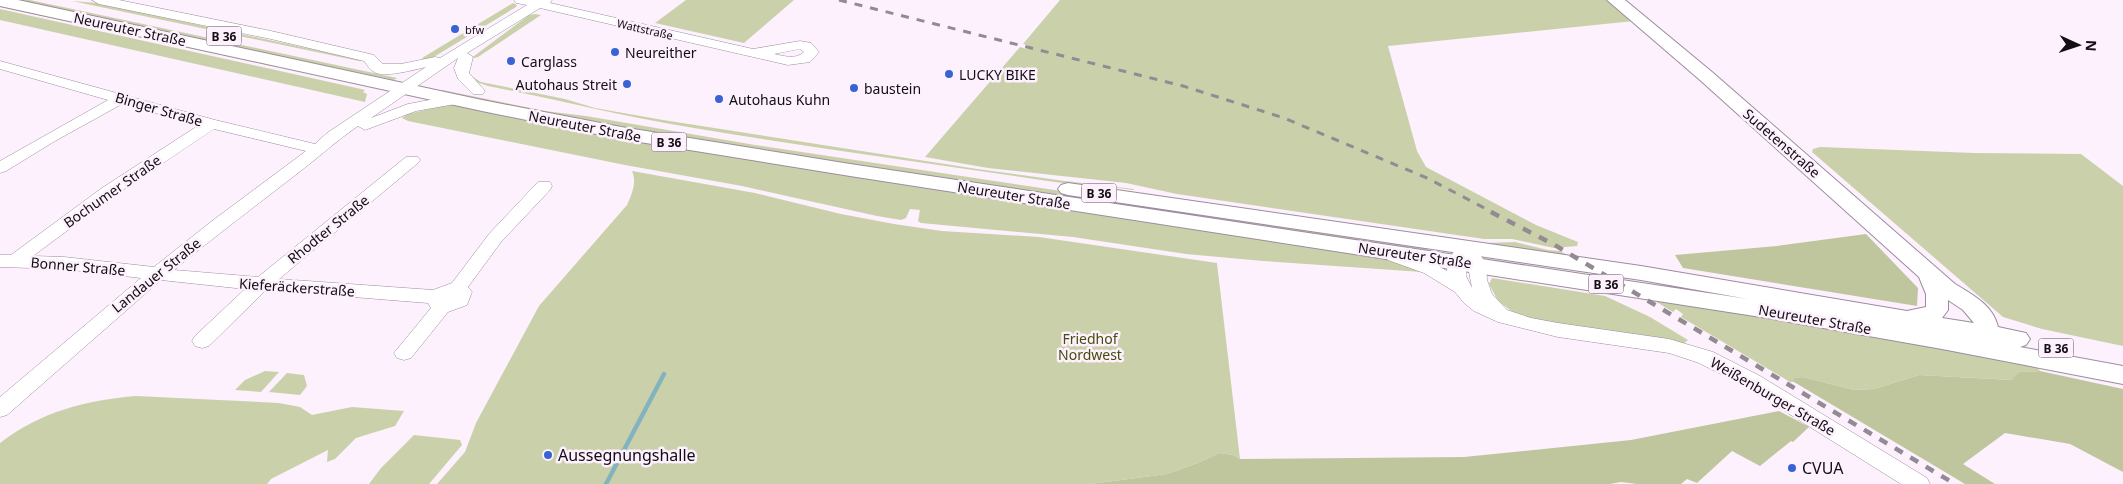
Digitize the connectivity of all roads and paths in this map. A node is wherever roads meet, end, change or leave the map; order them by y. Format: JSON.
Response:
{"nodes":[{"id":1,"x":50,"y":0,"type":"edge"},
{"id":2,"x":521,"y":0,"type":"edge"},
{"id":3,"x":1615,"y":0,"type":"edge"},
{"id":4,"x":0,"y":1,"type":"edge"},
{"id":5,"x":103,"y":1,"type":"edge"},
{"id":6,"x":542,"y":2,"type":"edge"},
{"id":7,"x":752,"y":53,"type":"dead end"},
{"id":8,"x":459,"y":56,"type":"junction"},
{"id":9,"x":0,"y":65,"type":"edge"},
{"id":10,"x":373,"y":75,"type":"junction"},
{"id":11,"x":416,"y":85,"type":"junction"},
{"id":12,"x":478,"y":90,"type":"junction"},
{"id":13,"x":120,"y":99,"type":"junction"},
{"id":14,"x":456,"y":100,"type":"junction"},
{"id":15,"x":366,"y":119,"type":"junction"},
{"id":16,"x":211,"y":124,"type":"junction"},
{"id":17,"x":318,"y":149,"type":"junction"},
{"id":18,"x":412,"y":160,"type":"dead end"},
{"id":19,"x":2,"y":165,"type":"edge"},
{"id":20,"x":544,"y":186,"type":"dead end"},
{"id":21,"x":1372,"y":249,"type":"junction"},
{"id":22,"x":1467,"y":258,"type":"junction"},
{"id":23,"x":7,"y":261,"type":"edge"},
{"id":24,"x":1929,"y":273,"type":"junction"},
{"id":25,"x":156,"y":274,"type":"junction"},
{"id":26,"x":261,"y":284,"type":"junction"},
{"id":27,"x":1461,"y":287,"type":"junction"},
{"id":28,"x":441,"y":301,"type":"junction"},
{"id":29,"x":1498,"y":313,"type":"junction"},
{"id":30,"x":1907,"y":319,"type":"junction"},
{"id":31,"x":1982,"y":337,"type":"junction"},
{"id":32,"x":202,"y":341,"type":"dead end"},
{"id":33,"x":404,"y":353,"type":"dead end"},
{"id":34,"x":2123,"y":362,"type":"edge"},
{"id":35,"x":2123,"y":375,"type":"edge"},
{"id":36,"x":9,"y":392,"type":"edge"},
{"id":37,"x":0,"y":409,"type":"edge"},
{"id":38,"x":1919,"y":484,"type":"edge"}],
"edges":[{"from":1,"to":10,"type":"main road","name":"Neureuter Straße","number":"B 36"},
{"from":2,"to":6,"type":"street","name":"Wattstraße"},
{"from":3,"to":24,"type":"main road","name":"Sudetenstraße"},
{"from":4,"to":10,"type":"main road","name":"Neureuter Straße","number":"B 36"},
{"from":5,"to":10,"type":"street","name":"Neureuter Straße"},
{"from":6,"to":7,"type":"street","name":"Wattstraße"},
{"from":6,"to":8,"type":"street","name":"Landauer Straße"},
{"from":8,"to":10,"type":"street"},
{"from":8,"to":11,"type":"street","name":"Landauer Straße"},
{"from":8,"to":12,"type":"street"},
{"from":9,"to":13,"type":"street","name":"Binger Straße"},
{"from":10,"to":11,"type":"main road","name":"Neureuter Straße","number":"B 36"},
{"from":10,"to":15,"type":"street"},
{"from":11,"to":12,"type":"main road","name":"Neureuter Straße","number":"B 36"},
{"from":11,"to":14,"type":"main road","name":"Neureuter Straße","number":"B 36"},
{"from":11,"to":15,"type":"street","name":"Landauer Straße"},
{"from":12,"to":22,"type":"main road","name":"Neureuter Straße","number":"B 36"},
{"from":13,"to":16,"type":"street","name":"Binger Straße"},
{"from":13,"to":19,"type":"street"},
{"from":14,"to":15,"type":"street"},
{"from":14,"to":21,"type":"main road","name":"Neureuter Straße","number":"B 36"},
{"from":15,"to":17,"type":"street","name":"Landauer Straße"},
{"from":16,"to":17,"type":"street","name":"Binger Straße"},
{"from":16,"to":23,"type":"street","name":"Bochumer Straße"},
{"from":17,"to":25,"type":"street","name":"Landauer Straße"},
{"from":18,"to":26,"type":"street","name":"Rhodter Straße"},
{"from":20,"to":28,"type":"street"},
{"from":21,"to":22,"type":"main road","name":"Neureuter Straße","number":"B 36"},
{"from":21,"to":27,"type":"street","name":"Weißenburger Straße"},
{"from":22,"to":27,"type":"street"},
{"from":22,"to":29,"type":"street"},
{"from":22,"to":30,"type":"main road","name":"Neureuter Straße","number":"B 36"},
{"from":22,"to":31,"type":"main road","name":"Neureuter Straße","number":"B 36"},
{"from":23,"to":25,"type":"street","name":"Bonner Straße"},
{"from":24,"to":30,"type":"main road"},
{"from":24,"to":31,"type":"main road","name":"Sudetenstraße"},
{"from":25,"to":26,"type":"street","name":"Kieferäckerstraße"},
{"from":25,"to":36,"type":"street","name":"Landauer Straße"},
{"from":26,"to":28,"type":"street","name":"Kieferäckerstraße"},
{"from":26,"to":32,"type":"street","name":"Rhodter Straße"},
{"from":27,"to":29,"type":"street","name":"Weißenburger Straße"},
{"from":28,"to":33,"type":"street"},
{"from":29,"to":38,"type":"street","name":"Weißenburger Straße"},
{"from":30,"to":31,"type":"main road","name":"Neureuter Straße","number":"B 36"},
{"from":31,"to":34,"type":"main road","name":"Neureuter Straße","number":"B 36"},
{"from":31,"to":35,"type":"main road","name":"Neureuter Straße","number":"B 36"},
{"from":36,"to":37,"type":"street","name":"Landauer Straße"}]}
